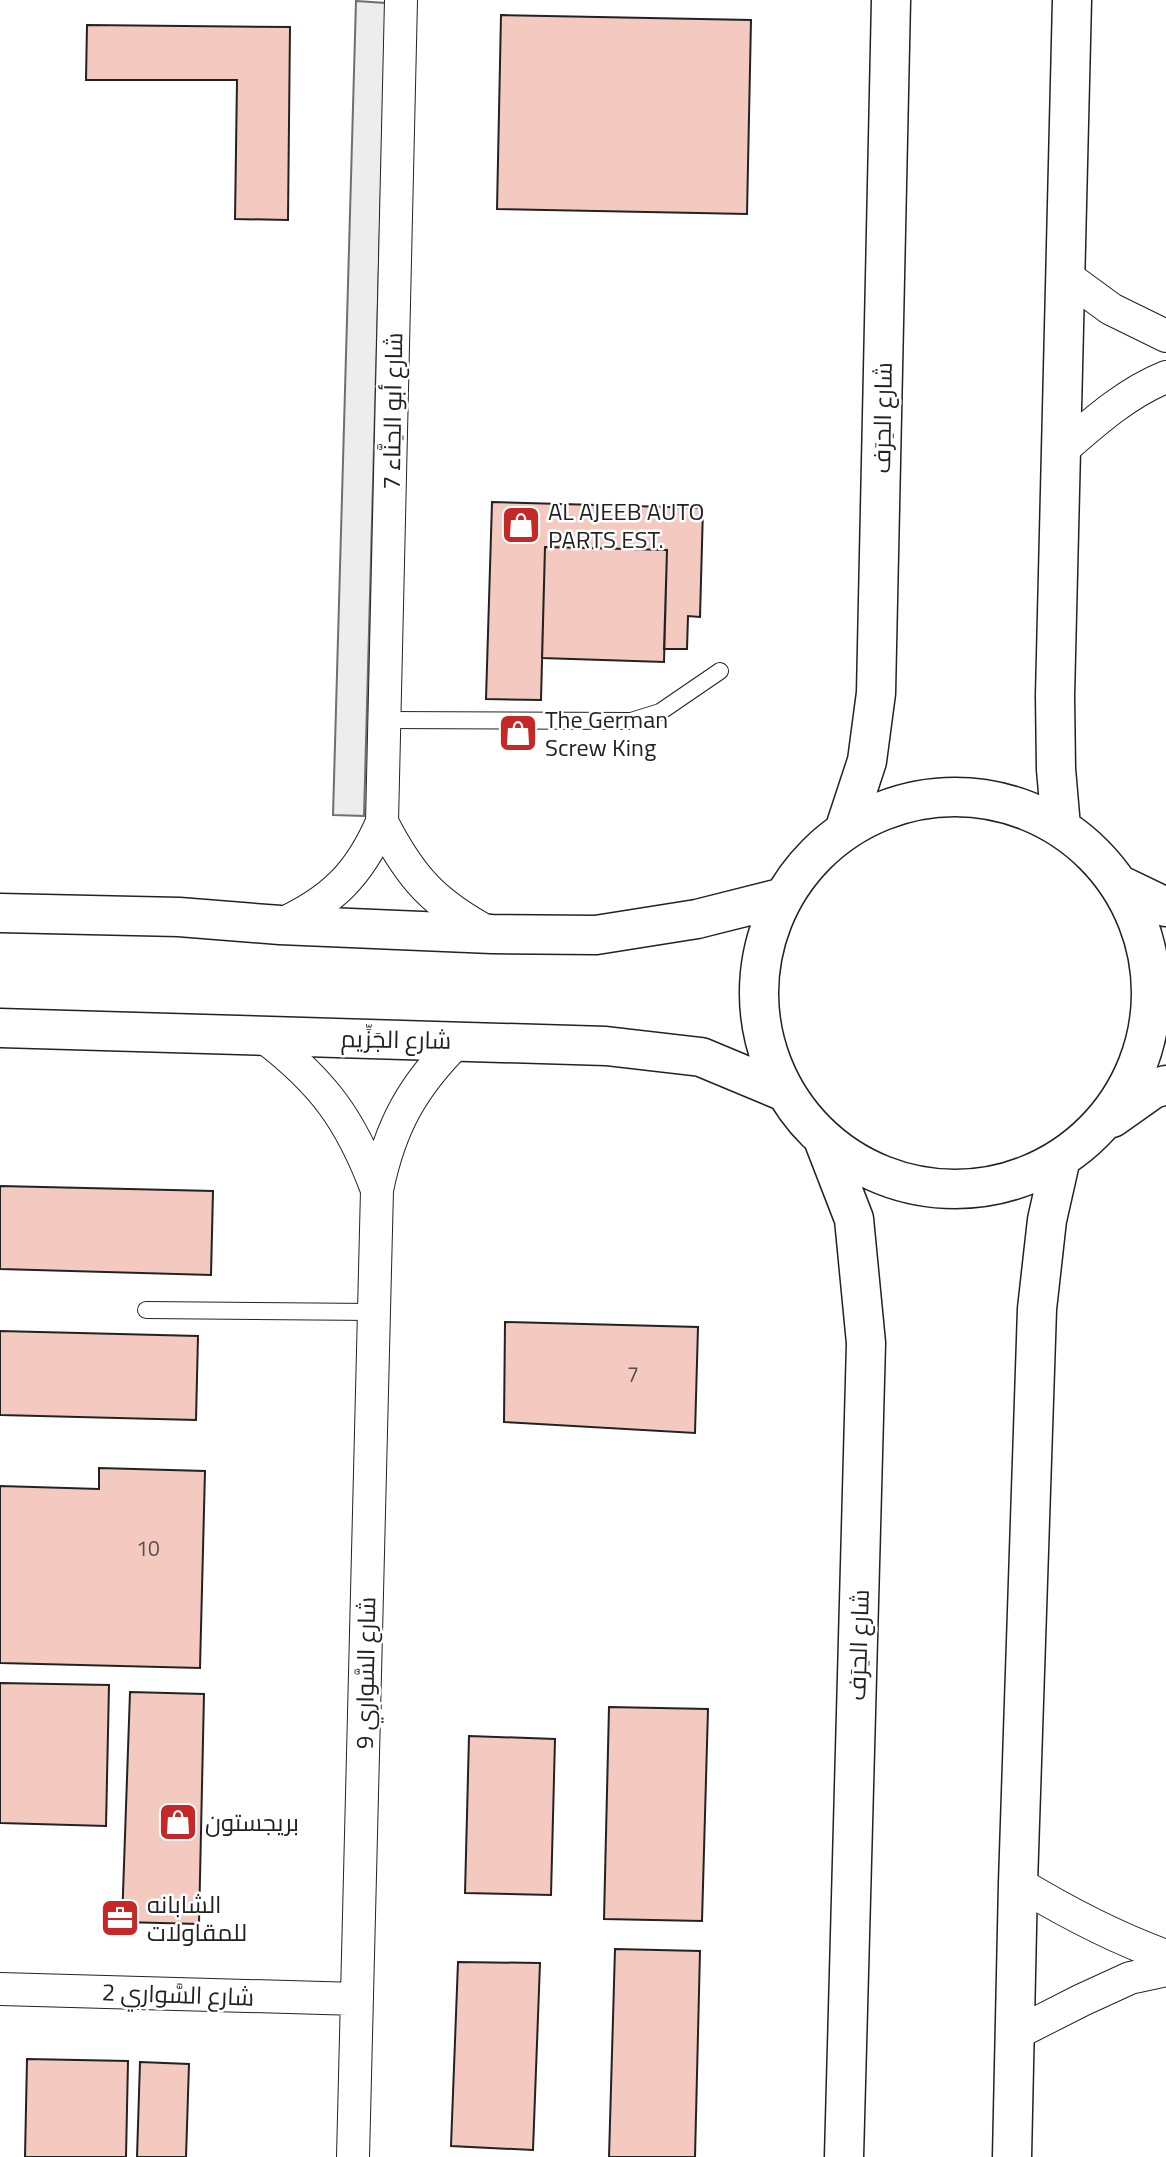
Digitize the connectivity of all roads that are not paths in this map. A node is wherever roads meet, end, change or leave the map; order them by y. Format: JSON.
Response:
{"nodes":[{"id":1,"x":401,"y":0,"type":"edge"},
{"id":2,"x":891,"y":0,"type":"edge"},
{"id":3,"x":1072,"y":0,"type":"edge"},
{"id":4,"x":1066,"y":276,"type":"junction"},
{"id":5,"x":1166,"y":335,"type":"edge"},
{"id":6,"x":1166,"y":377,"type":"edge"},
{"id":7,"x":1062,"y":450,"type":"junction"},
{"id":8,"x":720,"y":671,"type":"dead end"},
{"id":9,"x":385,"y":720,"type":"junction"},
{"id":10,"x":382,"y":822,"type":"junction"},
{"id":11,"x":1061,"y":827,"type":"junction"},
{"id":12,"x":844,"y":831,"type":"junction"},
{"id":13,"x":1118,"y":884,"type":"junction"},
{"id":14,"x":784,"y":897,"type":"junction"},
{"id":15,"x":1166,"y":907,"type":"edge"},
{"id":16,"x":0,"y":913,"type":"edge"},
{"id":17,"x":281,"y":925,"type":"junction"},
{"id":18,"x":492,"y":934,"type":"junction"},
{"id":19,"x":0,"y":1028,"type":"edge"},
{"id":20,"x":264,"y":1037,"type":"junction"},
{"id":21,"x":459,"y":1040,"type":"junction"},
{"id":22,"x":1166,"y":1086,"type":"edge"},
{"id":23,"x":785,"y":1092,"type":"junction"},
{"id":24,"x":1097,"y":1129,"type":"junction"},
{"id":25,"x":823,"y":1139,"type":"junction"},
{"id":26,"x":1061,"y":1158,"type":"junction"},
{"id":27,"x":377,"y":1190,"type":"junction"},
{"id":28,"x":146,"y":1310,"type":"dead end"},
{"id":29,"x":374,"y":1312,"type":"junction"},
{"id":30,"x":1018,"y":1883,"type":"junction"},
{"id":31,"x":1166,"y":1956,"type":"edge"},
{"id":32,"x":1166,"y":1970,"type":"edge"},
{"id":33,"x":0,"y":1989,"type":"edge"},
{"id":34,"x":357,"y":1999,"type":"junction"},
{"id":35,"x":1016,"y":2034,"type":"junction"},
{"id":36,"x":353,"y":2157,"type":"edge"},
{"id":37,"x":844,"y":2157,"type":"edge"},
{"id":38,"x":1012,"y":2157,"type":"edge"}],
"edges":[{"from":1,"to":9,"type":"street","name":"شارع أبو الحِنَّاء 7"},
{"from":2,"to":12,"type":"street","name":"شارع الحِرَف"},
{"from":3,"to":4,"type":"street"},
{"from":4,"to":5,"type":"street"},
{"from":4,"to":7,"type":"street"},
{"from":6,"to":7,"type":"street"},
{"from":7,"to":11,"type":"street"},
{"from":8,"to":9,"type":"lane"},
{"from":9,"to":10,"type":"street","name":"شارع أبو الحِنَّاء 7"},
{"from":10,"to":17,"type":"street","name":"شارع أبو الحِنَّاء 7"},
{"from":10,"to":18,"type":"street","name":"شارع أبو الحِنَّاء 7"},
{"from":11,"to":12,"type":"street"},
{"from":11,"to":13,"type":"street"},
{"from":12,"to":14,"type":"street"},
{"from":13,"to":15,"type":"street"},
{"from":13,"to":24,"type":"street"},
{"from":14,"to":18,"type":"street"},
{"from":14,"to":23,"type":"street"},
{"from":16,"to":17,"type":"street"},
{"from":17,"to":18,"type":"street"},
{"from":19,"to":20,"type":"street","name":"شارع الجَزِّيم"},
{"from":20,"to":21,"type":"street","name":"شارع الجَزِّيم"},
{"from":20,"to":27,"type":"street","name":"شارع السَّوارِي 9"},
{"from":21,"to":23,"type":"street","name":"شارع الجَزِّيم"},
{"from":21,"to":27,"type":"street","name":"شارع السَّوارِي 9"},
{"from":22,"to":24,"type":"street"},
{"from":23,"to":25,"type":"street"},
{"from":24,"to":26,"type":"street"},
{"from":25,"to":26,"type":"street"},
{"from":25,"to":37,"type":"street","name":"شارع الحِرَف"},
{"from":26,"to":30,"type":"street"},
{"from":27,"to":29,"type":"street","name":"شارع السَّوارِي 9"},
{"from":28,"to":29,"type":"lane"},
{"from":29,"to":34,"type":"street","name":"شارع السَّوارِي 9"},
{"from":30,"to":31,"type":"street"},
{"from":30,"to":35,"type":"street"},
{"from":32,"to":35,"type":"street"},
{"from":33,"to":34,"type":"street","name":"شارع السَّوارِي 2"},
{"from":34,"to":36,"type":"street","name":"شارع السَّوارِي 9"},
{"from":35,"to":38,"type":"street"}]}
